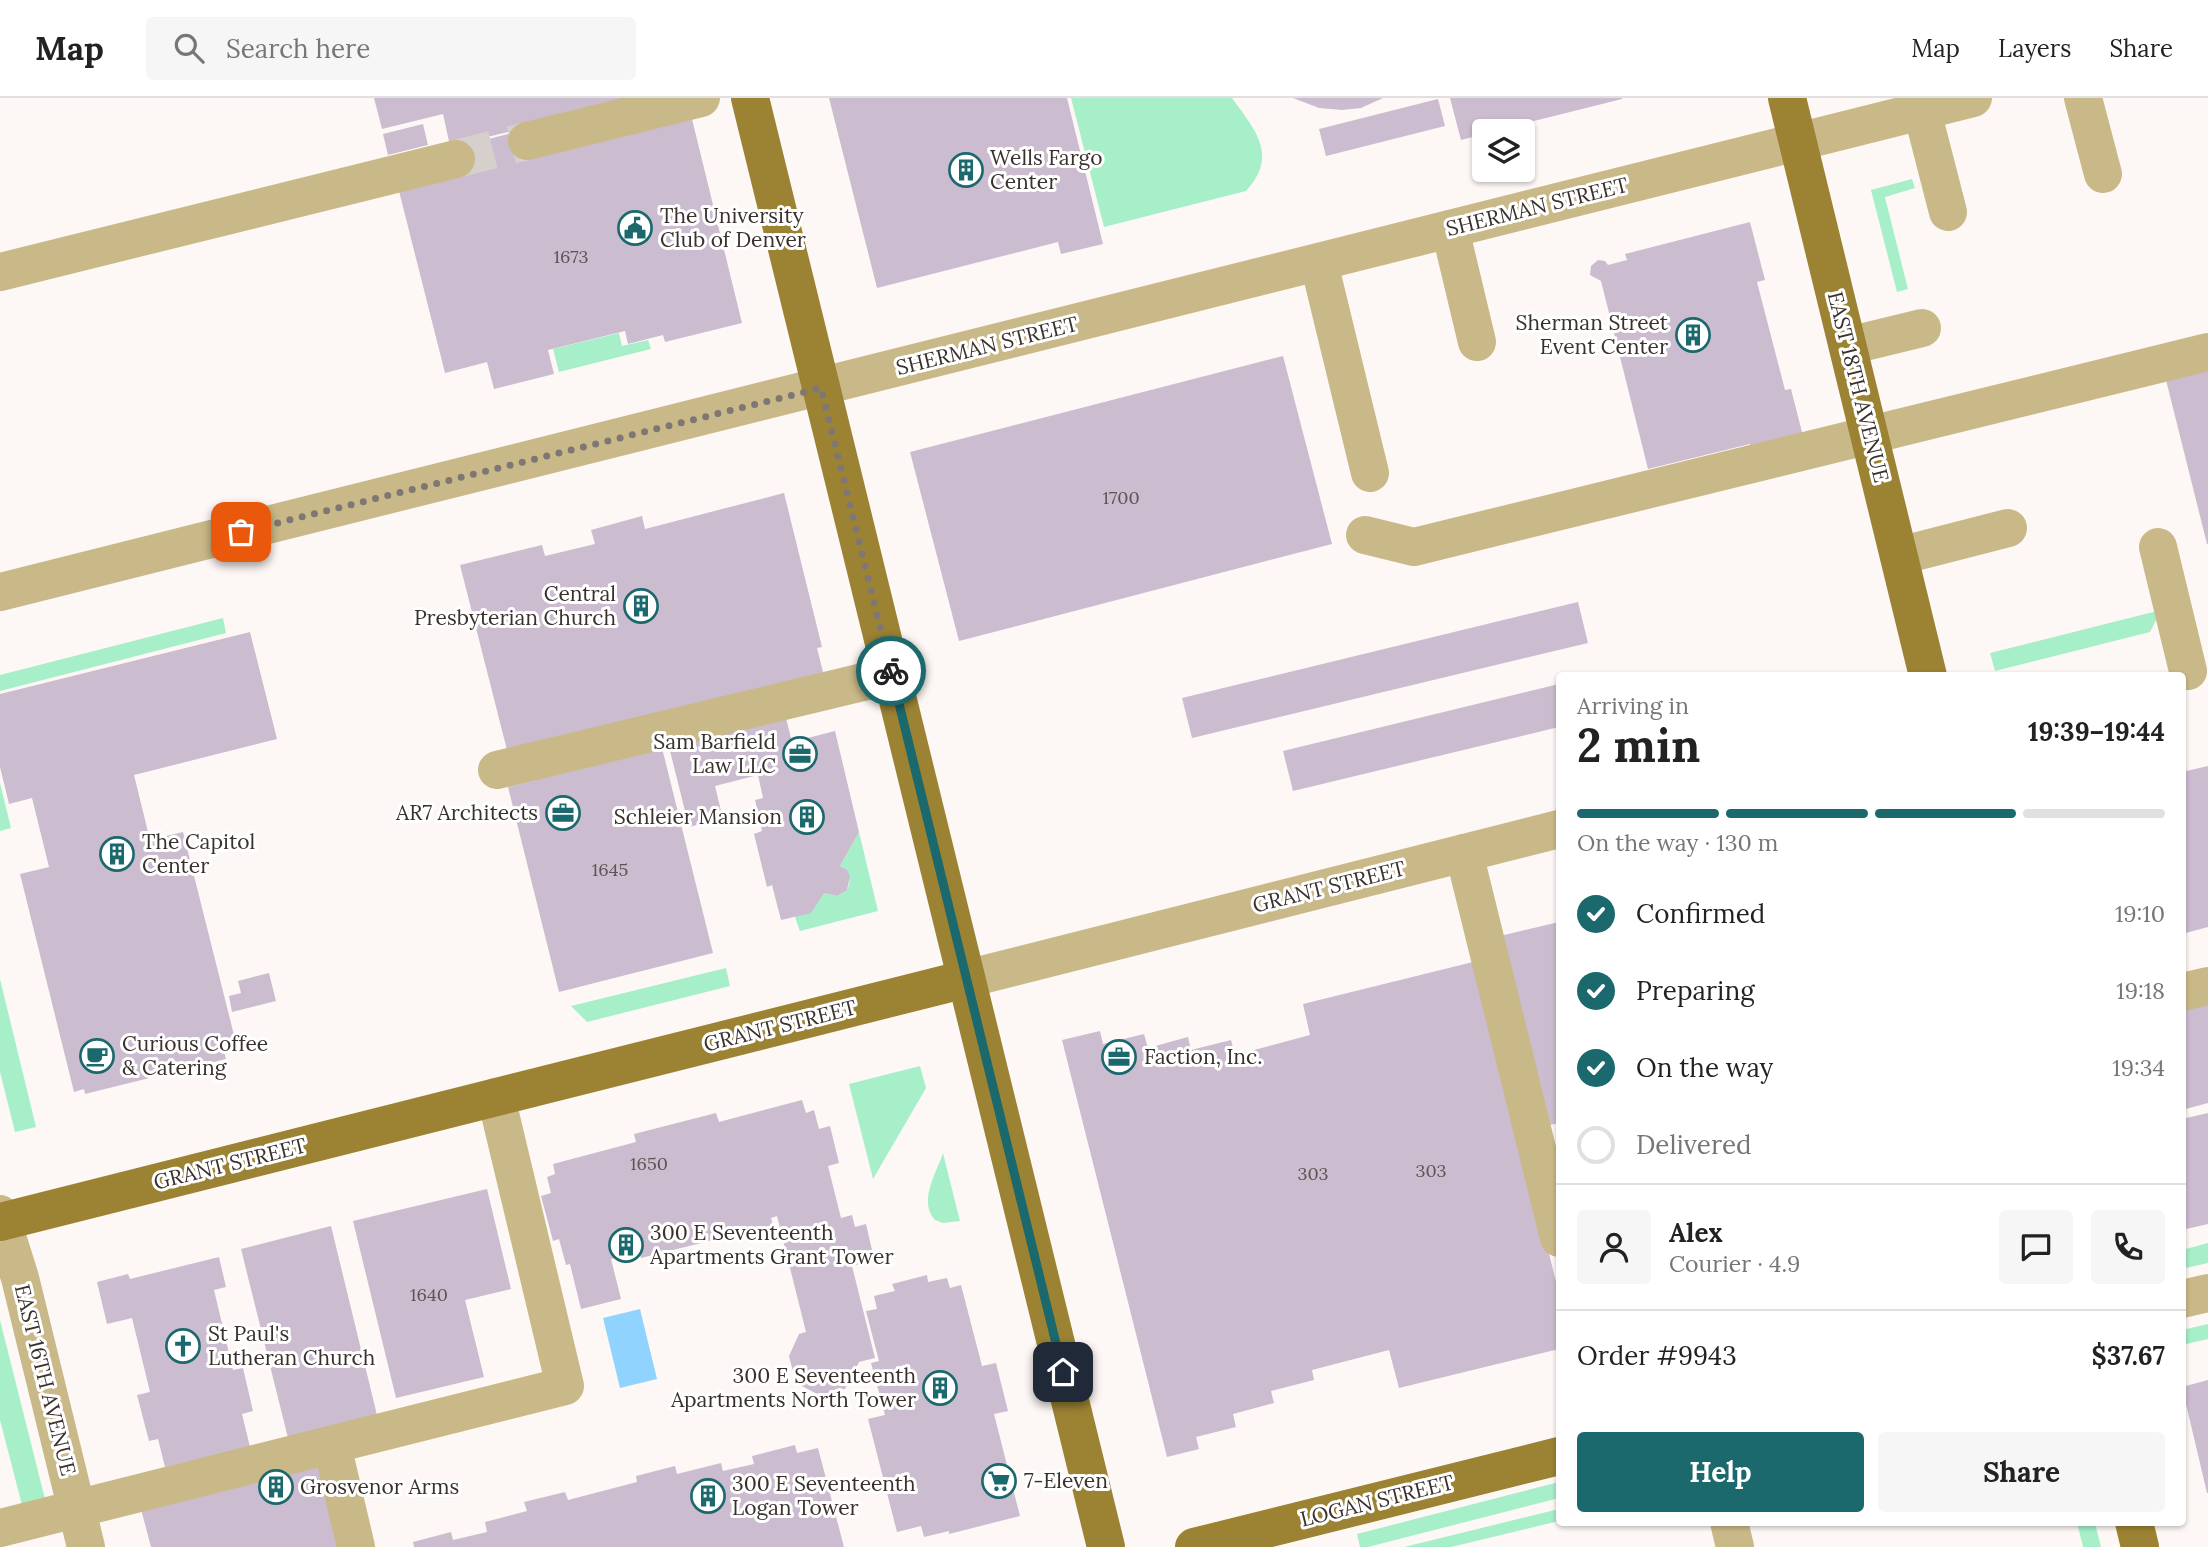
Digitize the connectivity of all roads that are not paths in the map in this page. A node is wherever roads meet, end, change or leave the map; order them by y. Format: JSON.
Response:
{"nodes":[{"id":1,"x":701,"y":98,"type":"edge"},
{"id":2,"x":750,"y":98,"type":"edge"},
{"id":3,"x":1787,"y":98,"type":"edge"},
{"id":4,"x":1973,"y":98,"type":"edge"},
{"id":5,"x":2083,"y":98,"type":"edge"},
{"id":6,"x":1922,"y":111,"type":"junction"},
{"id":7,"x":527,"y":141,"type":"tunnel mouth"},
{"id":8,"x":1798,"y":142,"type":"junction"},
{"id":9,"x":456,"y":159,"type":"tunnel mouth"},
{"id":10,"x":2103,"y":174,"type":"dead end"},
{"id":11,"x":1948,"y":212,"type":"dead end"},
{"id":12,"x":1450,"y":229,"type":"junction"},
{"id":13,"x":1319,"y":262,"type":"junction"},
{"id":14,"x":0,"y":272,"type":"edge"},
{"id":15,"x":1922,"y":328,"type":"dead end"},
{"id":16,"x":1477,"y":342,"type":"dead end"},
{"id":17,"x":1847,"y":346,"type":"junction"},
{"id":18,"x":2208,"y":352,"type":"edge"},
{"id":19,"x":821,"y":388,"type":"junction"},
{"id":20,"x":1869,"y":435,"type":"junction"},
{"id":21,"x":1370,"y":473,"type":"dead end"},
{"id":22,"x":2008,"y":528,"type":"dead end"},
{"id":23,"x":1366,"y":535,"type":"dead end"},
{"id":24,"x":2158,"y":547,"type":"dead end"},
{"id":25,"x":1899,"y":556,"type":"junction"},
{"id":26,"x":0,"y":592,"type":"edge"},
{"id":27,"x":2189,"y":671,"type":"edge"},
{"id":28,"x":1927,"y":672,"type":"edge"},
{"id":29,"x":892,"y":675,"type":"junction"},
{"id":30,"x":497,"y":770,"type":"dead end"},
{"id":31,"x":1556,"y":830,"type":"edge"},
{"id":32,"x":1464,"y":853,"type":"junction"},
{"id":33,"x":966,"y":979,"type":"junction"},
{"id":34,"x":2208,"y":986,"type":"edge"},
{"id":35,"x":2186,"y":991,"type":"edge"},
{"id":36,"x":496,"y":1097,"type":"junction"},
{"id":37,"x":1549,"y":1149,"type":"edge"},
{"id":38,"x":1556,"y":1211,"type":"edge"},
{"id":39,"x":1,"y":1219,"type":"edge"},
{"id":40,"x":2208,"y":1293,"type":"edge"},
{"id":41,"x":2186,"y":1298,"type":"edge"},
{"id":42,"x":332,"y":1445,"type":"junction"},
{"id":43,"x":1556,"y":1457,"type":"edge"},
{"id":44,"x":77,"y":1509,"type":"junction"},
{"id":45,"x":1730,"y":1526,"type":"edge"},
{"id":46,"x":2135,"y":1526,"type":"edge"},
{"id":47,"x":0,"y":1528,"type":"edge"},
{"id":48,"x":86,"y":1547,"type":"edge"},
{"id":49,"x":356,"y":1547,"type":"edge"},
{"id":50,"x":1106,"y":1547,"type":"edge"},
{"id":51,"x":1194,"y":1547,"type":"edge"},
{"id":52,"x":1735,"y":1547,"type":"edge"},
{"id":53,"x":2140,"y":1547,"type":"edge"}],
"edges":[{"from":1,"to":7,"type":"street"},
{"from":2,"to":19,"type":"main road"},
{"from":3,"to":8,"type":"main road","name":"EAST 18TH AVENUE"},
{"from":4,"to":6,"type":"street","name":"SHERMAN STREET"},
{"from":5,"to":10,"type":"street"},
{"from":6,"to":8,"type":"street","name":"SHERMAN STREET"},
{"from":6,"to":11,"type":"street"},
{"from":8,"to":12,"type":"street","name":"SHERMAN STREET"},
{"from":8,"to":17,"type":"main road","name":"EAST 18TH AVENUE"},
{"from":9,"to":14,"type":"street"},
{"from":12,"to":13,"type":"street","name":"SHERMAN STREET"},
{"from":12,"to":16,"type":"street"},
{"from":13,"to":19,"type":"street","name":"SHERMAN STREET"},
{"from":13,"to":21,"type":"street"},
{"from":15,"to":17,"type":"street"},
{"from":17,"to":20,"type":"main road","name":"EAST 18TH AVENUE"},
{"from":18,"to":20,"type":"street"},
{"from":19,"to":26,"type":"street","name":"SHERMAN STREET"},
{"from":19,"to":29,"type":"main road"},
{"from":20,"to":23,"type":"street"},
{"from":20,"to":25,"type":"main road","name":"EAST 18TH AVENUE"},
{"from":22,"to":25,"type":"street"},
{"from":24,"to":27,"type":"street"},
{"from":25,"to":28,"type":"main road","name":"EAST 18TH AVENUE"},
{"from":29,"to":30,"type":"street"},
{"from":29,"to":33,"type":"main road"},
{"from":31,"to":32,"type":"street","name":"GRANT STREET"},
{"from":32,"to":33,"type":"street","name":"GRANT STREET"},
{"from":32,"to":37,"type":"street"},
{"from":33,"to":36,"type":"main road","name":"GRANT STREET"},
{"from":33,"to":50,"type":"main road"},
{"from":34,"to":35,"type":"street"},
{"from":36,"to":39,"type":"main road","name":"GRANT STREET"},
{"from":36,"to":42,"type":"street"},
{"from":37,"to":38,"type":"street"},
{"from":39,"to":44,"type":"street","name":"EAST 16TH AVENUE"},
{"from":40,"to":41,"type":"street"},
{"from":42,"to":44,"type":"street"},
{"from":42,"to":49,"type":"street"},
{"from":43,"to":51,"type":"main road","name":"LOGAN STREET"},
{"from":44,"to":47,"type":"street"},
{"from":44,"to":48,"type":"street","name":"EAST 16TH AVENUE"},
{"from":45,"to":52,"type":"street"},
{"from":46,"to":53,"type":"main road"}]}
